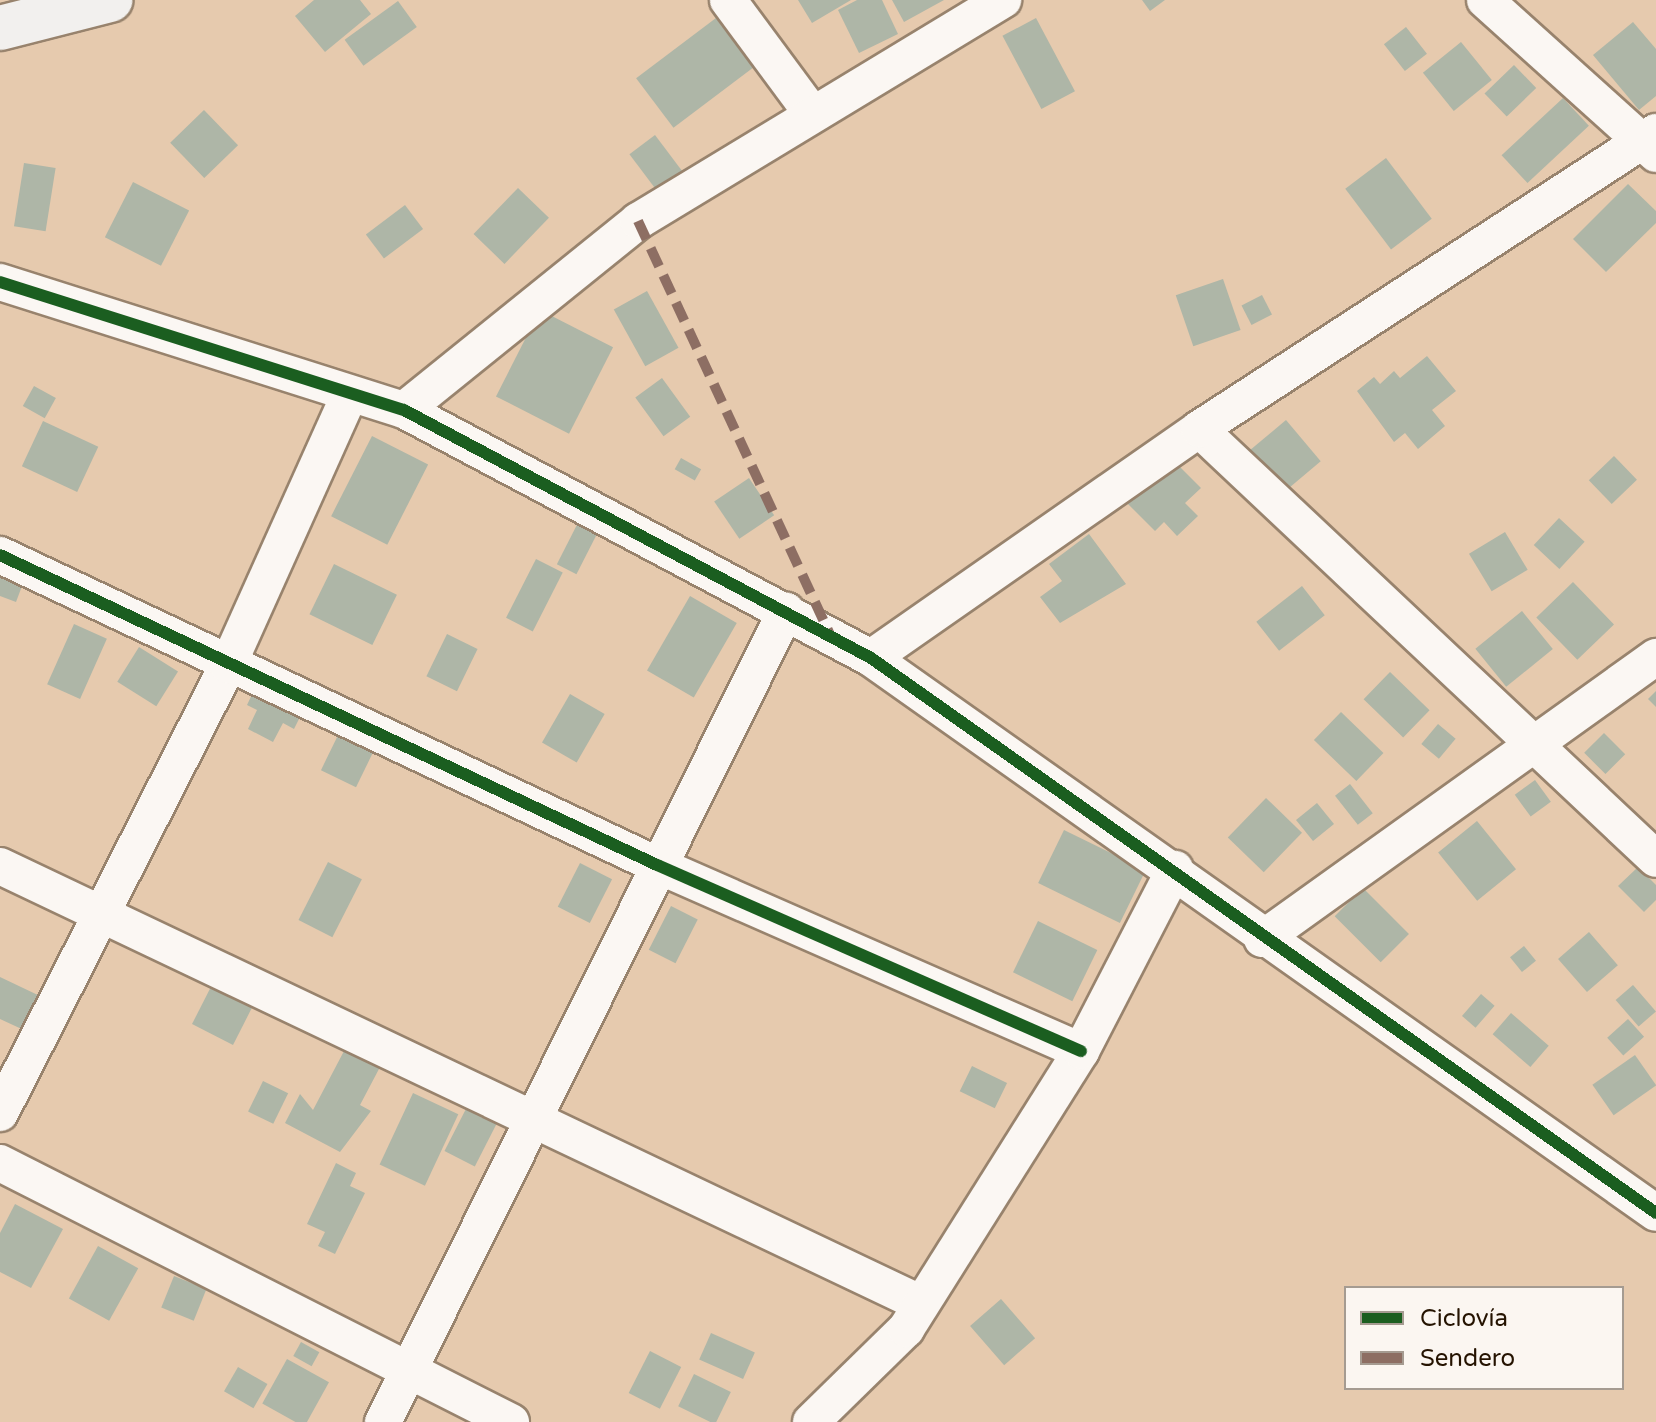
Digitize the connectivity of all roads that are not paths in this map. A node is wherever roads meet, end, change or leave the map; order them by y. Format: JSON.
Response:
{"nodes":[{"id":1,"x":110,"y":0,"type":"edge"},
{"id":2,"x":728,"y":0,"type":"edge"},
{"id":3,"x":1003,"y":0,"type":"edge"},
{"id":4,"x":1485,"y":0,"type":"edge"},
{"id":5,"x":0,"y":28,"type":"edge"},
{"id":6,"x":811,"y":112,"type":"junction"},
{"id":7,"x":1652,"y":142,"type":"edge"},
{"id":8,"x":0,"y":282,"type":"edge"},
{"id":9,"x":349,"y":396,"type":"junction"},
{"id":10,"x":404,"y":410,"type":"junction"},
{"id":11,"x":1199,"y":429,"type":"junction"},
{"id":12,"x":0,"y":555,"type":"edge"},
{"id":13,"x":786,"y":611,"type":"junction"},
{"id":14,"x":1656,"y":657,"type":"edge"},
{"id":15,"x":871,"y":658,"type":"junction"},
{"id":16,"x":228,"y":665,"type":"junction"},
{"id":17,"x":1533,"y":743,"type":"junction"},
{"id":18,"x":1656,"y":859,"type":"edge"},
{"id":19,"x":657,"y":865,"type":"junction"},
{"id":20,"x":0,"y":866,"type":"edge"},
{"id":21,"x":1175,"y":869,"type":"junction"},
{"id":22,"x":100,"y":917,"type":"junction"},
{"id":23,"x":1262,"y":939,"type":"junction"},
{"id":24,"x":1081,"y":1051,"type":"junction"},
{"id":25,"x":0,"y":1113,"type":"edge"},
{"id":26,"x":532,"y":1119,"type":"junction"},
{"id":27,"x":0,"y":1163,"type":"edge"},
{"id":28,"x":1648,"y":1198,"type":"edge"},
{"id":29,"x":920,"y":1303,"type":"junction"},
{"id":30,"x":411,"y":1367,"type":"junction"},
{"id":31,"x":383,"y":1422,"type":"edge"},
{"id":32,"x":511,"y":1422,"type":"edge"},
{"id":33,"x":811,"y":1422,"type":"edge"}],
"edges":[{"from":1,"to":5,"type":"street"},
{"from":2,"to":6,"type":"street"},
{"from":3,"to":6,"type":"street"},
{"from":4,"to":7,"type":"street"},
{"from":6,"to":10,"type":"street"},
{"from":7,"to":11,"type":"street"},
{"from":8,"to":9,"type":"street"},
{"from":9,"to":10,"type":"street"},
{"from":9,"to":16,"type":"street"},
{"from":10,"to":13,"type":"street"},
{"from":11,"to":15,"type":"street"},
{"from":11,"to":17,"type":"street"},
{"from":12,"to":16,"type":"street"},
{"from":13,"to":15,"type":"street"},
{"from":13,"to":19,"type":"street"},
{"from":14,"to":17,"type":"street"},
{"from":15,"to":21,"type":"street"},
{"from":16,"to":19,"type":"street"},
{"from":16,"to":22,"type":"street"},
{"from":17,"to":18,"type":"street"},
{"from":17,"to":23,"type":"street"},
{"from":19,"to":24,"type":"street"},
{"from":19,"to":26,"type":"street"},
{"from":20,"to":22,"type":"street"},
{"from":21,"to":23,"type":"street"},
{"from":21,"to":24,"type":"street"},
{"from":22,"to":25,"type":"street"},
{"from":22,"to":26,"type":"street"},
{"from":23,"to":28,"type":"street"},
{"from":24,"to":29,"type":"street"},
{"from":26,"to":29,"type":"street"},
{"from":26,"to":30,"type":"street"},
{"from":27,"to":30,"type":"street"},
{"from":29,"to":33,"type":"street"},
{"from":30,"to":31,"type":"street"},
{"from":30,"to":32,"type":"street"}]}
